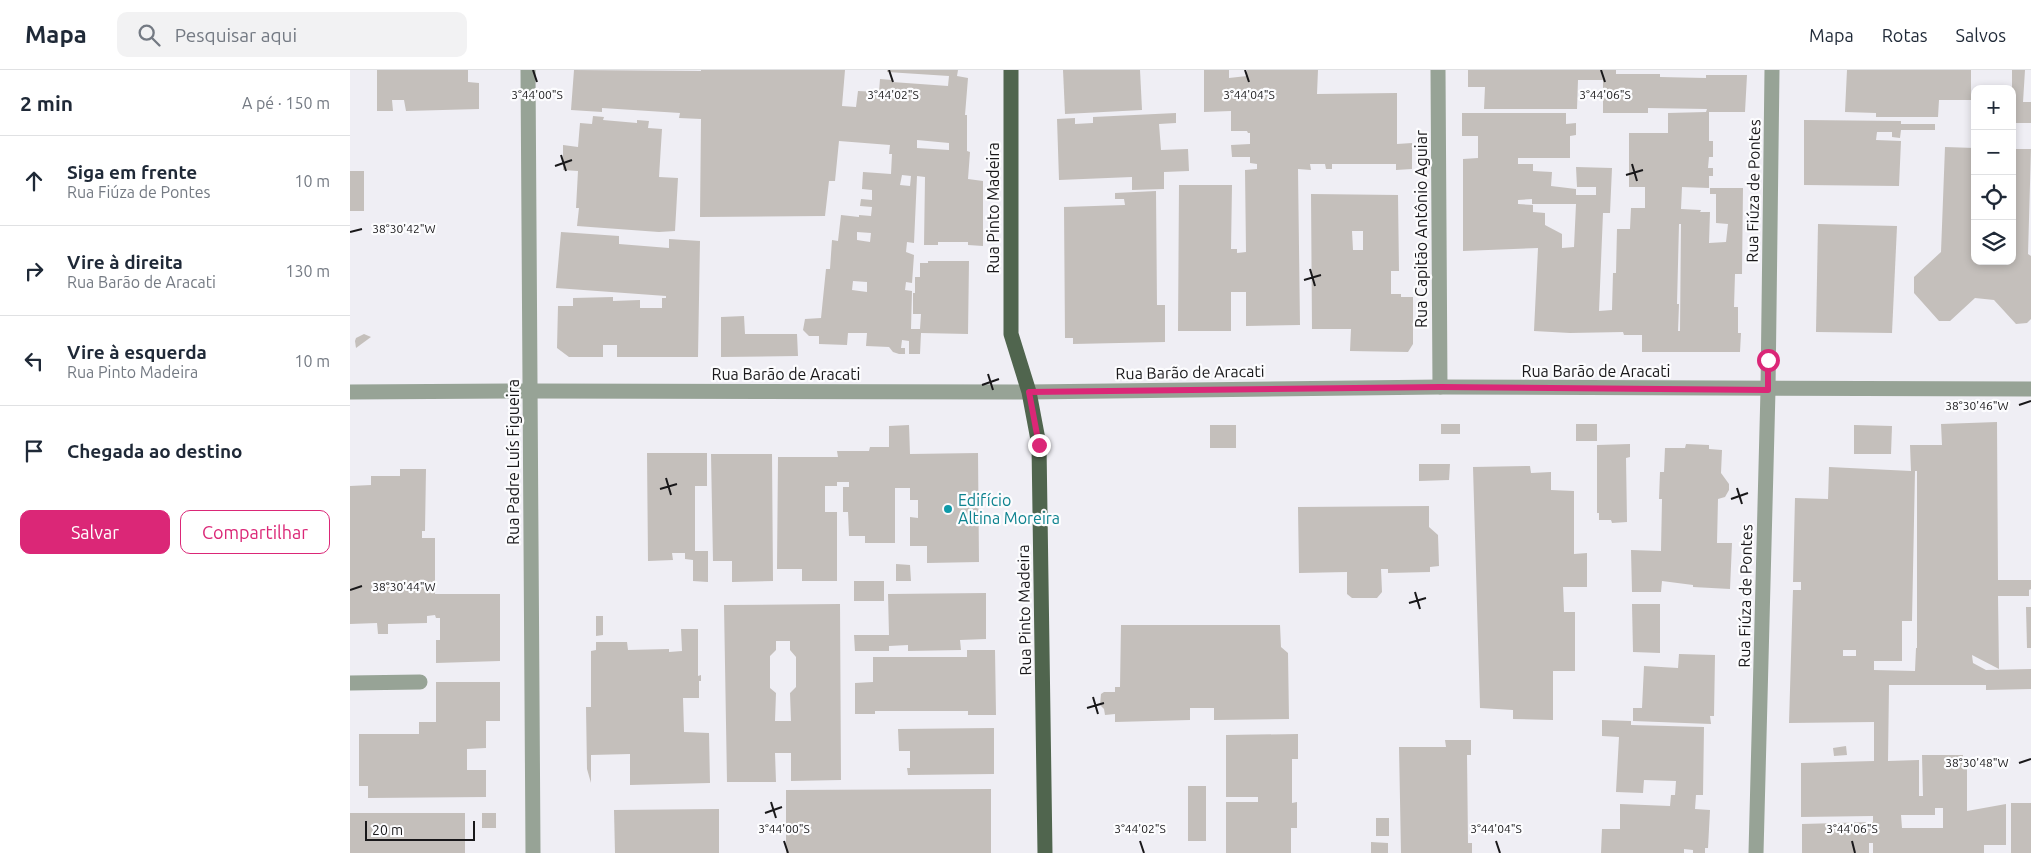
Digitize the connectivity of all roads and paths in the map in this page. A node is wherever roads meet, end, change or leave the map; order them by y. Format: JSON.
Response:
{"nodes":[{"id":1,"x":528,"y":70,"type":"edge"},
{"id":2,"x":1011,"y":70,"type":"edge"},
{"id":3,"x":1438,"y":70,"type":"edge"},
{"id":4,"x":1772,"y":70,"type":"edge"},
{"id":5,"x":1440,"y":387,"type":"junction"},
{"id":6,"x":2031,"y":389,"type":"edge"},
{"id":7,"x":530,"y":390,"type":"junction"},
{"id":8,"x":1768,"y":390,"type":"junction"},
{"id":9,"x":350,"y":392,"type":"edge"},
{"id":10,"x":1029,"y":392,"type":"junction"},
{"id":11,"x":350,"y":682,"type":"edge"},
{"id":12,"x":420,"y":682,"type":"dead end"},
{"id":13,"x":533,"y":853,"type":"edge"},
{"id":14,"x":1045,"y":853,"type":"edge"},
{"id":15,"x":1756,"y":853,"type":"edge"}],
"edges":[{"from":1,"to":7,"type":"street","name":"Rua Padre Luís Figueira"},
{"from":2,"to":10,"type":"main road","name":"Rua Pinto Madeira"},
{"from":3,"to":5,"type":"street","name":"Rua Capitão Antônio Aguiar"},
{"from":4,"to":8,"type":"street","name":"Rua Fiúza de Pontes"},
{"from":5,"to":8,"type":"street","name":"Rua Barão de Aracati"},
{"from":5,"to":10,"type":"street","name":"Rua Barão de Aracati"},
{"from":6,"to":8,"type":"street","name":"Rua Barão de Aracati"},
{"from":7,"to":9,"type":"street","name":"Rua Barão de Aracati"},
{"from":7,"to":10,"type":"street","name":"Rua Barão de Aracati"},
{"from":7,"to":13,"type":"street","name":"Rua Padre Luís Figueira"},
{"from":8,"to":15,"type":"street","name":"Rua Fiúza de Pontes"},
{"from":10,"to":14,"type":"main road","name":"Rua Pinto Madeira"},
{"from":11,"to":12,"type":"street"}]}
